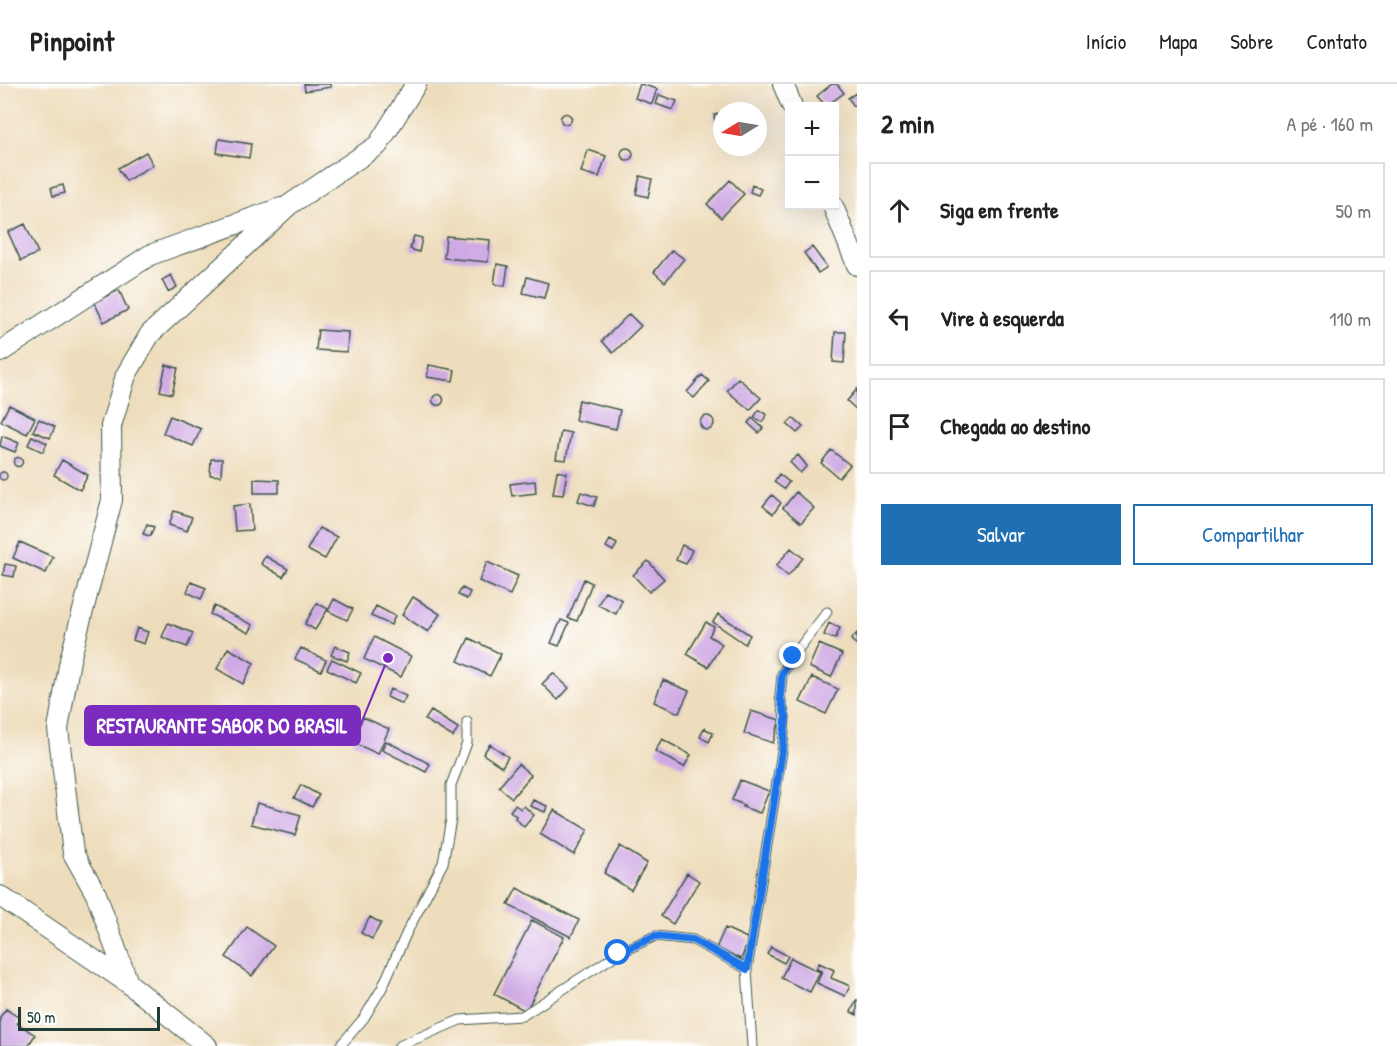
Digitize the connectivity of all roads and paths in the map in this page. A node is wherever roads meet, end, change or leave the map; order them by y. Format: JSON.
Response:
{"nodes":[{"id":1,"x":416,"y":84,"type":"edge"},
{"id":2,"x":783,"y":84,"type":"edge"},
{"id":3,"x":790,"y":102,"type":"edge"},
{"id":4,"x":290,"y":205,"type":"junction"},
{"id":5,"x":835,"y":210,"type":"edge"},
{"id":6,"x":857,"y":265,"type":"edge"},
{"id":7,"x":0,"y":352,"type":"edge"},
{"id":8,"x":827,"y":612,"type":"dead end"},
{"id":9,"x":467,"y":722,"type":"dead end"},
{"id":10,"x":0,"y":896,"type":"edge"},
{"id":11,"x":747,"y":969,"type":"junction"},
{"id":12,"x":128,"y":983,"type":"junction"},
{"id":13,"x":207,"y":1046,"type":"edge"},
{"id":14,"x":340,"y":1046,"type":"edge"},
{"id":15,"x":399,"y":1046,"type":"edge"},
{"id":16,"x":752,"y":1046,"type":"edge"}],
"edges":[{"from":1,"to":4,"type":"street"},
{"from":2,"to":3,"type":"street"},
{"from":4,"to":7,"type":"street"},
{"from":4,"to":12,"type":"street"},
{"from":5,"to":6,"type":"street"},
{"from":8,"to":11,"type":"lane"},
{"from":9,"to":14,"type":"lane"},
{"from":10,"to":12,"type":"street"},
{"from":11,"to":15,"type":"lane"},
{"from":11,"to":16,"type":"lane"},
{"from":12,"to":13,"type":"street"}]}
